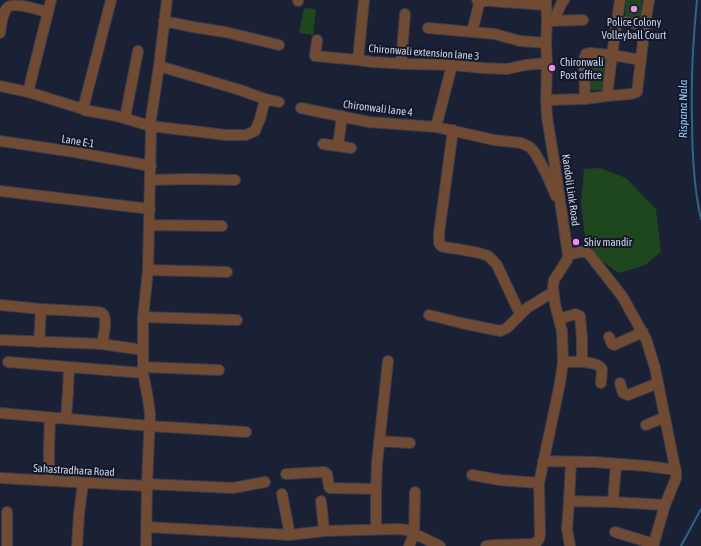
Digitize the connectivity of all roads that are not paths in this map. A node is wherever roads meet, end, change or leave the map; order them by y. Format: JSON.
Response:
{"nodes":[{"id":1,"x":51,"y":0,"type":"edge"},
{"id":2,"x":111,"y":0,"type":"edge"},
{"id":3,"x":167,"y":0,"type":"edge"},
{"id":4,"x":364,"y":0,"type":"edge"},
{"id":5,"x":477,"y":0,"type":"edge"},
{"id":6,"x":480,"y":0,"type":"edge"},
{"id":7,"x":564,"y":0,"type":"edge"},
{"id":8,"x":620,"y":0,"type":"edge"},
{"id":9,"x":649,"y":0,"type":"edge"},
{"id":10,"x":546,"y":2,"type":"edge"},
{"id":11,"x":47,"y":12,"type":"junction"},
{"id":12,"x":405,"y":14,"type":"dead end"},
{"id":13,"x":583,"y":20,"type":"dead end"},
{"id":14,"x":164,"y":21,"type":"junction"},
{"id":15,"x":551,"y":21,"type":"junction"},
{"id":16,"x":617,"y":21,"type":"junction"},
{"id":17,"x":645,"y":25,"type":"junction"},
{"id":18,"x":428,"y":28,"type":"dead end"},
{"id":19,"x":472,"y":32,"type":"junction"},
{"id":20,"x":0,"y":33,"type":"edge"},
{"id":21,"x":317,"y":40,"type":"dead end"},
{"id":22,"x":546,"y":42,"type":"junction"},
{"id":23,"x":279,"y":45,"type":"dead end"},
{"id":24,"x":138,"y":51,"type":"dead end"},
{"id":25,"x":612,"y":55,"type":"junction"},
{"id":26,"x":358,"y":60,"type":"junction"},
{"id":27,"x":641,"y":60,"type":"junction"},
{"id":28,"x":547,"y":63,"type":"junction"},
{"id":29,"x":401,"y":64,"type":"junction"},
{"id":30,"x":452,"y":65,"type":"junction"},
{"id":31,"x":159,"y":66,"type":"junction"},
{"id":32,"x":0,"y":86,"type":"edge"},
{"id":33,"x":28,"y":92,"type":"junction"},
{"id":34,"x":607,"y":96,"type":"junction"},
{"id":35,"x":265,"y":99,"type":"junction"},
{"id":36,"x":584,"y":99,"type":"junction"},
{"id":37,"x":546,"y":100,"type":"junction"},
{"id":38,"x":279,"y":102,"type":"dead end"},
{"id":39,"x":301,"y":108,"type":"dead end"},
{"id":40,"x":83,"y":109,"type":"junction"},
{"id":41,"x":342,"y":116,"type":"junction"},
{"id":42,"x":125,"y":118,"type":"junction"},
{"id":43,"x":150,"y":125,"type":"junction"},
{"id":44,"x":436,"y":127,"type":"junction"},
{"id":45,"x":453,"y":130,"type":"junction"},
{"id":46,"x":0,"y":141,"type":"edge"},
{"id":47,"x":323,"y":144,"type":"dead end"},
{"id":48,"x":338,"y":146,"type":"junction"},
{"id":49,"x":351,"y":148,"type":"dead end"},
{"id":50,"x":151,"y":166,"type":"junction"},
{"id":51,"x":150,"y":180,"type":"junction"},
{"id":52,"x":235,"y":180,"type":"dead end"},
{"id":53,"x":0,"y":191,"type":"edge"},
{"id":54,"x":150,"y":209,"type":"junction"},
{"id":55,"x":562,"y":212,"type":"junction"},
{"id":56,"x":149,"y":225,"type":"junction"},
{"id":57,"x":222,"y":226,"type":"dead end"},
{"id":58,"x":568,"y":256,"type":"junction"},
{"id":59,"x":148,"y":270,"type":"junction"},
{"id":60,"x":227,"y":272,"type":"dead end"},
{"id":61,"x":553,"y":292,"type":"junction"},
{"id":62,"x":0,"y":305,"type":"edge"},
{"id":63,"x":41,"y":309,"type":"junction"},
{"id":64,"x":520,"y":314,"type":"junction"},
{"id":65,"x":429,"y":315,"type":"dead end"},
{"id":66,"x":143,"y":317,"type":"junction"},
{"id":67,"x":237,"y":320,"type":"dead end"},
{"id":68,"x":559,"y":320,"type":"junction"},
{"id":69,"x":643,"y":332,"type":"junction"},
{"id":70,"x":609,"y":337,"type":"dead end"},
{"id":71,"x":0,"y":340,"type":"edge"},
{"id":72,"x":38,"y":342,"type":"junction"},
{"id":73,"x":102,"y":344,"type":"junction"},
{"id":74,"x":143,"y":350,"type":"junction"},
{"id":75,"x":388,"y":361,"type":"dead end"},
{"id":76,"x":8,"y":362,"type":"dead end"},
{"id":77,"x":563,"y":362,"type":"junction"},
{"id":78,"x":582,"y":362,"type":"junction"},
{"id":79,"x":69,"y":368,"type":"junction"},
{"id":80,"x":143,"y":370,"type":"junction"},
{"id":81,"x":219,"y":370,"type":"dead end"},
{"id":82,"x":601,"y":383,"type":"dead end"},
{"id":83,"x":620,"y":383,"type":"dead end"},
{"id":84,"x":658,"y":383,"type":"junction"},
{"id":85,"x":0,"y":414,"type":"edge"},
{"id":86,"x":50,"y":417,"type":"junction"},
{"id":87,"x":665,"y":417,"type":"junction"},
{"id":88,"x":66,"y":418,"type":"junction"},
{"id":89,"x":646,"y":425,"type":"dead end"},
{"id":90,"x":150,"y":426,"type":"junction"},
{"id":91,"x":246,"y":432,"type":"dead end"},
{"id":92,"x":379,"y":441,"type":"junction"},
{"id":93,"x":410,"y":443,"type":"dead end"},
{"id":94,"x":543,"y":461,"type":"junction"},
{"id":95,"x":571,"y":462,"type":"junction"},
{"id":96,"x":616,"y":464,"type":"junction"},
{"id":97,"x":676,"y":470,"type":"junction"},
{"id":98,"x":286,"y":474,"type":"dead end"},
{"id":99,"x":472,"y":475,"type":"dead end"},
{"id":100,"x":0,"y":478,"type":"edge"},
{"id":101,"x":49,"y":481,"type":"junction"},
{"id":102,"x":265,"y":482,"type":"dead end"},
{"id":103,"x":83,"y":483,"type":"junction"},
{"id":104,"x":539,"y":483,"type":"junction"},
{"id":105,"x":147,"y":485,"type":"junction"},
{"id":106,"x":376,"y":489,"type":"junction"},
{"id":107,"x":415,"y":492,"type":"dead end"},
{"id":108,"x":282,"y":494,"type":"dead end"},
{"id":109,"x":321,"y":501,"type":"dead end"},
{"id":110,"x":569,"y":501,"type":"junction"},
{"id":111,"x":613,"y":502,"type":"junction"},
{"id":112,"x":665,"y":505,"type":"junction"},
{"id":113,"x":8,"y":512,"type":"dead end"},
{"id":114,"x":146,"y":527,"type":"junction"},
{"id":115,"x":376,"y":530,"type":"junction"},
{"id":116,"x":324,"y":531,"type":"junction"},
{"id":117,"x":615,"y":532,"type":"dead end"},
{"id":118,"x":414,"y":534,"type":"junction"},
{"id":119,"x":290,"y":535,"type":"junction"},
{"id":120,"x":653,"y":545,"type":"edge"},
{"id":121,"x":7,"y":546,"type":"edge"},
{"id":122,"x":77,"y":546,"type":"edge"},
{"id":123,"x":146,"y":546,"type":"edge"},
{"id":124,"x":408,"y":546,"type":"edge"},
{"id":125,"x":440,"y":546,"type":"edge"},
{"id":126,"x":492,"y":546,"type":"edge"},
{"id":127,"x":570,"y":546,"type":"edge"}],
"edges":[{"from":1,"to":11,"type":"street"},
{"from":2,"to":40,"type":"street"},
{"from":3,"to":14,"type":"street"},
{"from":4,"to":26,"type":"street"},
{"from":5,"to":6,"type":"street"},
{"from":6,"to":10,"type":"street"},
{"from":6,"to":19,"type":"street"},
{"from":7,"to":15,"type":"street"},
{"from":8,"to":16,"type":"street"},
{"from":9,"to":17,"type":"street"},
{"from":10,"to":15,"type":"street","name":"Kandoli Link Road"},
{"from":11,"to":20,"type":"street"},
{"from":11,"to":33,"type":"street"},
{"from":12,"to":29,"type":"street"},
{"from":13,"to":15,"type":"street"},
{"from":14,"to":23,"type":"street"},
{"from":14,"to":31,"type":"street"},
{"from":15,"to":22,"type":"street","name":"Kandoli Link Road"},
{"from":16,"to":17,"type":"street"},
{"from":16,"to":25,"type":"street"},
{"from":17,"to":27,"type":"street"},
{"from":18,"to":19,"type":"street"},
{"from":19,"to":22,"type":"street"},
{"from":21,"to":26,"type":"street","name":"Chironwali extension lane 3"},
{"from":22,"to":28,"type":"street","name":"Kandoli Link Road"},
{"from":24,"to":42,"type":"street"},
{"from":25,"to":27,"type":"street"},
{"from":25,"to":34,"type":"street"},
{"from":25,"to":36,"type":"street"},
{"from":26,"to":29,"type":"street","name":"Chironwali extension lane 3"},
{"from":27,"to":34,"type":"street"},
{"from":28,"to":30,"type":"street","name":"Chironwali extension lane 3"},
{"from":28,"to":37,"type":"street","name":"Kandoli Link Road"},
{"from":29,"to":30,"type":"street","name":"Chironwali extension lane 3"},
{"from":30,"to":44,"type":"street"},
{"from":31,"to":35,"type":"street"},
{"from":31,"to":43,"type":"street"},
{"from":32,"to":33,"type":"street"},
{"from":33,"to":40,"type":"street"},
{"from":34,"to":36,"type":"street"},
{"from":35,"to":38,"type":"street"},
{"from":35,"to":43,"type":"street"},
{"from":36,"to":37,"type":"street"},
{"from":37,"to":55,"type":"street","name":"Kandoli Link Road"},
{"from":39,"to":41,"type":"street","name":"Chironwali lane 4"},
{"from":40,"to":42,"type":"street"},
{"from":41,"to":44,"type":"street","name":"Chironwali lane 4"},
{"from":41,"to":48,"type":"street"},
{"from":42,"to":43,"type":"street"},
{"from":43,"to":50,"type":"street"},
{"from":44,"to":45,"type":"street","name":"Chironwali lane 4"},
{"from":45,"to":55,"type":"street","name":"Chironwali lane 4"},
{"from":45,"to":64,"type":"street"},
{"from":46,"to":50,"type":"street","name":"Lane E-1"},
{"from":47,"to":48,"type":"street"},
{"from":48,"to":49,"type":"street"},
{"from":50,"to":51,"type":"street"},
{"from":51,"to":52,"type":"street"},
{"from":51,"to":54,"type":"street"},
{"from":53,"to":54,"type":"street"},
{"from":54,"to":56,"type":"street"},
{"from":55,"to":58,"type":"street","name":"Kandoli Link Road"},
{"from":56,"to":57,"type":"street"},
{"from":56,"to":59,"type":"street"},
{"from":58,"to":61,"type":"street"},
{"from":58,"to":69,"type":"street"},
{"from":59,"to":60,"type":"street"},
{"from":59,"to":66,"type":"street"},
{"from":61,"to":64,"type":"street"},
{"from":61,"to":68,"type":"street"},
{"from":62,"to":63,"type":"street"},
{"from":63,"to":72,"type":"street"},
{"from":63,"to":73,"type":"street"},
{"from":64,"to":65,"type":"street"},
{"from":66,"to":67,"type":"street"},
{"from":66,"to":74,"type":"street"},
{"from":68,"to":77,"type":"street"},
{"from":68,"to":78,"type":"street"},
{"from":69,"to":70,"type":"street"},
{"from":69,"to":84,"type":"street"},
{"from":71,"to":72,"type":"street"},
{"from":72,"to":73,"type":"street"},
{"from":73,"to":74,"type":"street"},
{"from":74,"to":80,"type":"street"},
{"from":75,"to":92,"type":"street"},
{"from":76,"to":79,"type":"street"},
{"from":77,"to":78,"type":"street"},
{"from":77,"to":94,"type":"street"},
{"from":78,"to":82,"type":"street"},
{"from":79,"to":80,"type":"street"},
{"from":79,"to":88,"type":"street"},
{"from":80,"to":81,"type":"street"},
{"from":80,"to":90,"type":"street"},
{"from":83,"to":84,"type":"street"},
{"from":84,"to":87,"type":"street"},
{"from":85,"to":86,"type":"street"},
{"from":86,"to":88,"type":"street"},
{"from":86,"to":101,"type":"street"},
{"from":87,"to":89,"type":"street"},
{"from":87,"to":97,"type":"street"},
{"from":88,"to":90,"type":"street"},
{"from":90,"to":91,"type":"street"},
{"from":90,"to":105,"type":"street"},
{"from":92,"to":93,"type":"street"},
{"from":92,"to":106,"type":"street"},
{"from":94,"to":95,"type":"street"},
{"from":94,"to":104,"type":"street"},
{"from":95,"to":96,"type":"street"},
{"from":95,"to":110,"type":"street"},
{"from":96,"to":97,"type":"street"},
{"from":96,"to":111,"type":"street"},
{"from":97,"to":112,"type":"street"},
{"from":98,"to":106,"type":"street"},
{"from":99,"to":104,"type":"street"},
{"from":100,"to":101,"type":"street","name":"Sahastradhara Road"},
{"from":101,"to":103,"type":"street","name":"Sahastradhara Road"},
{"from":102,"to":105,"type":"street","name":"Sahastradhara Road"},
{"from":103,"to":105,"type":"street","name":"Sahastradhara Road"},
{"from":103,"to":122,"type":"street"},
{"from":104,"to":126,"type":"street"},
{"from":105,"to":114,"type":"street"},
{"from":106,"to":115,"type":"street"},
{"from":107,"to":118,"type":"street"},
{"from":108,"to":119,"type":"street"},
{"from":109,"to":116,"type":"street"},
{"from":110,"to":111,"type":"street"},
{"from":110,"to":127,"type":"street"},
{"from":111,"to":112,"type":"street"},
{"from":112,"to":120,"type":"street"},
{"from":113,"to":121,"type":"street"},
{"from":114,"to":119,"type":"street"},
{"from":114,"to":123,"type":"street"},
{"from":115,"to":116,"type":"street"},
{"from":115,"to":118,"type":"street"},
{"from":116,"to":119,"type":"street"},
{"from":117,"to":120,"type":"street"},
{"from":118,"to":124,"type":"street"},
{"from":118,"to":125,"type":"street"}]}
